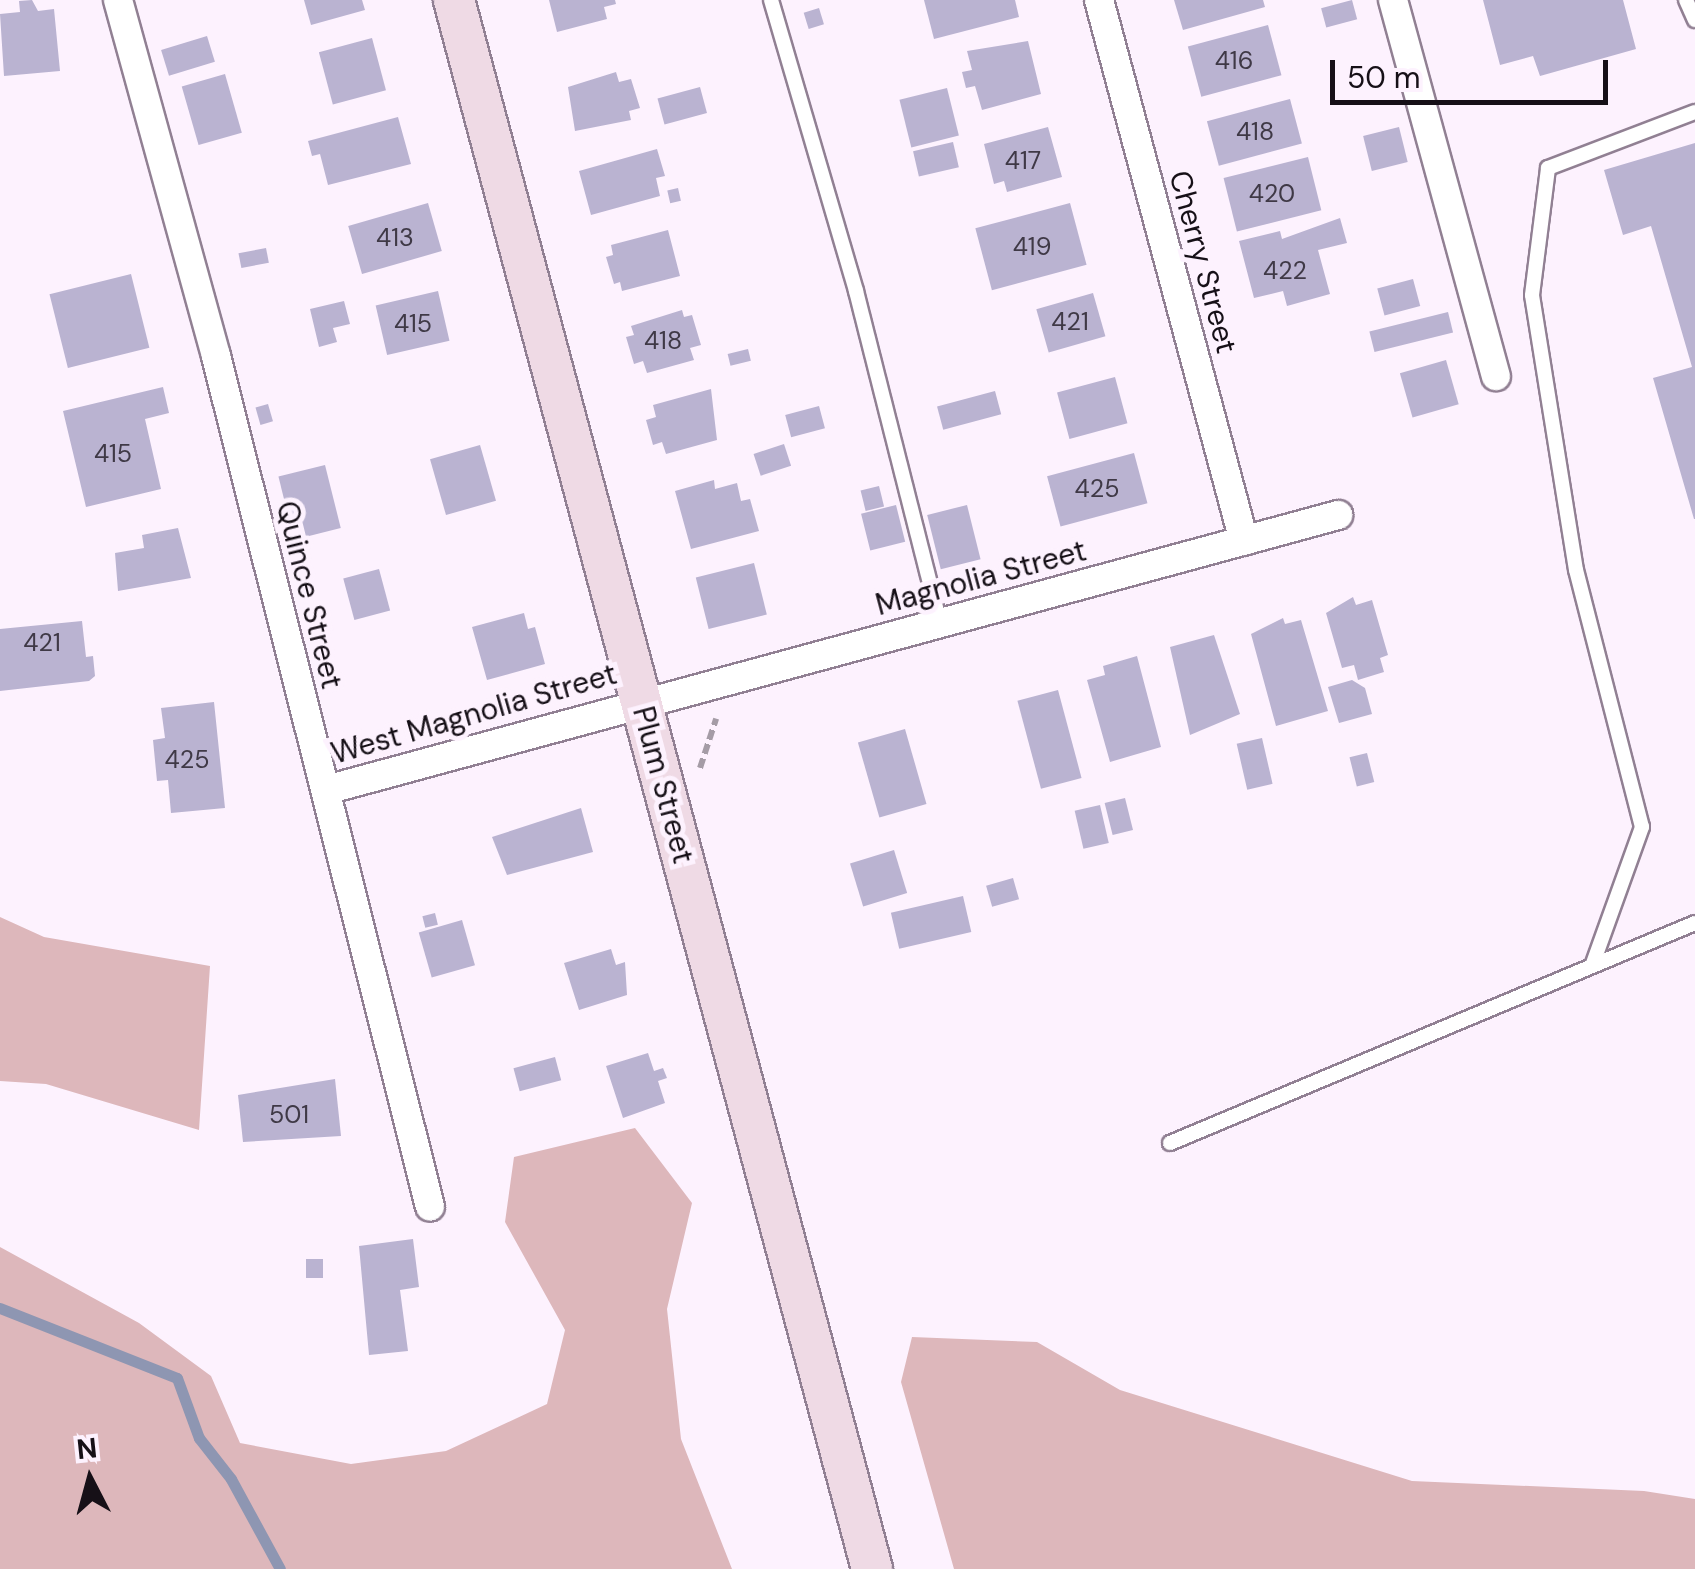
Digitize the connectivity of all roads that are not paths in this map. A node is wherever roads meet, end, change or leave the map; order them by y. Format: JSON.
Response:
{"nodes":[{"id":1,"x":118,"y":0,"type":"edge"},
{"id":2,"x":454,"y":0,"type":"edge"},
{"id":3,"x":771,"y":0,"type":"edge"},
{"id":4,"x":1099,"y":0,"type":"edge"},
{"id":5,"x":1393,"y":0,"type":"edge"},
{"id":6,"x":1686,"y":0,"type":"edge"},
{"id":7,"x":1695,"y":20,"type":"edge"},
{"id":8,"x":1695,"y":112,"type":"edge"},
{"id":9,"x":1496,"y":376,"type":"dead end"},
{"id":10,"x":1338,"y":516,"type":"dead end"},
{"id":11,"x":1244,"y":541,"type":"junction"},
{"id":12,"x":940,"y":622,"type":"junction"},
{"id":13,"x":640,"y":702,"type":"junction"},
{"id":14,"x":326,"y":790,"type":"junction"},
{"id":15,"x":1695,"y":923,"type":"edge"},
{"id":16,"x":1592,"y":966,"type":"junction"},
{"id":17,"x":1170,"y":1142,"type":"dead end"},
{"id":18,"x":430,"y":1207,"type":"dead end"},
{"id":19,"x":872,"y":1569,"type":"edge"}],
"edges":[{"from":1,"to":14,"type":"street","name":"Quince Street"},
{"from":2,"to":13,"type":"main road","name":"Plum Street"},
{"from":3,"to":12,"type":"lane"},
{"from":4,"to":11,"type":"street","name":"Cherry Street"},
{"from":5,"to":9,"type":"street"},
{"from":6,"to":7,"type":"lane"},
{"from":8,"to":16,"type":"lane"},
{"from":10,"to":11,"type":"street","name":"Magnolia Street"},
{"from":11,"to":12,"type":"street","name":"Magnolia Street"},
{"from":12,"to":13,"type":"street","name":"Magnolia Street"},
{"from":13,"to":14,"type":"street","name":"West Magnolia Street"},
{"from":13,"to":19,"type":"main road","name":"Plum Street"},
{"from":14,"to":18,"type":"street","name":"Quince Street"},
{"from":15,"to":16,"type":"lane"},
{"from":16,"to":17,"type":"lane"}]}
